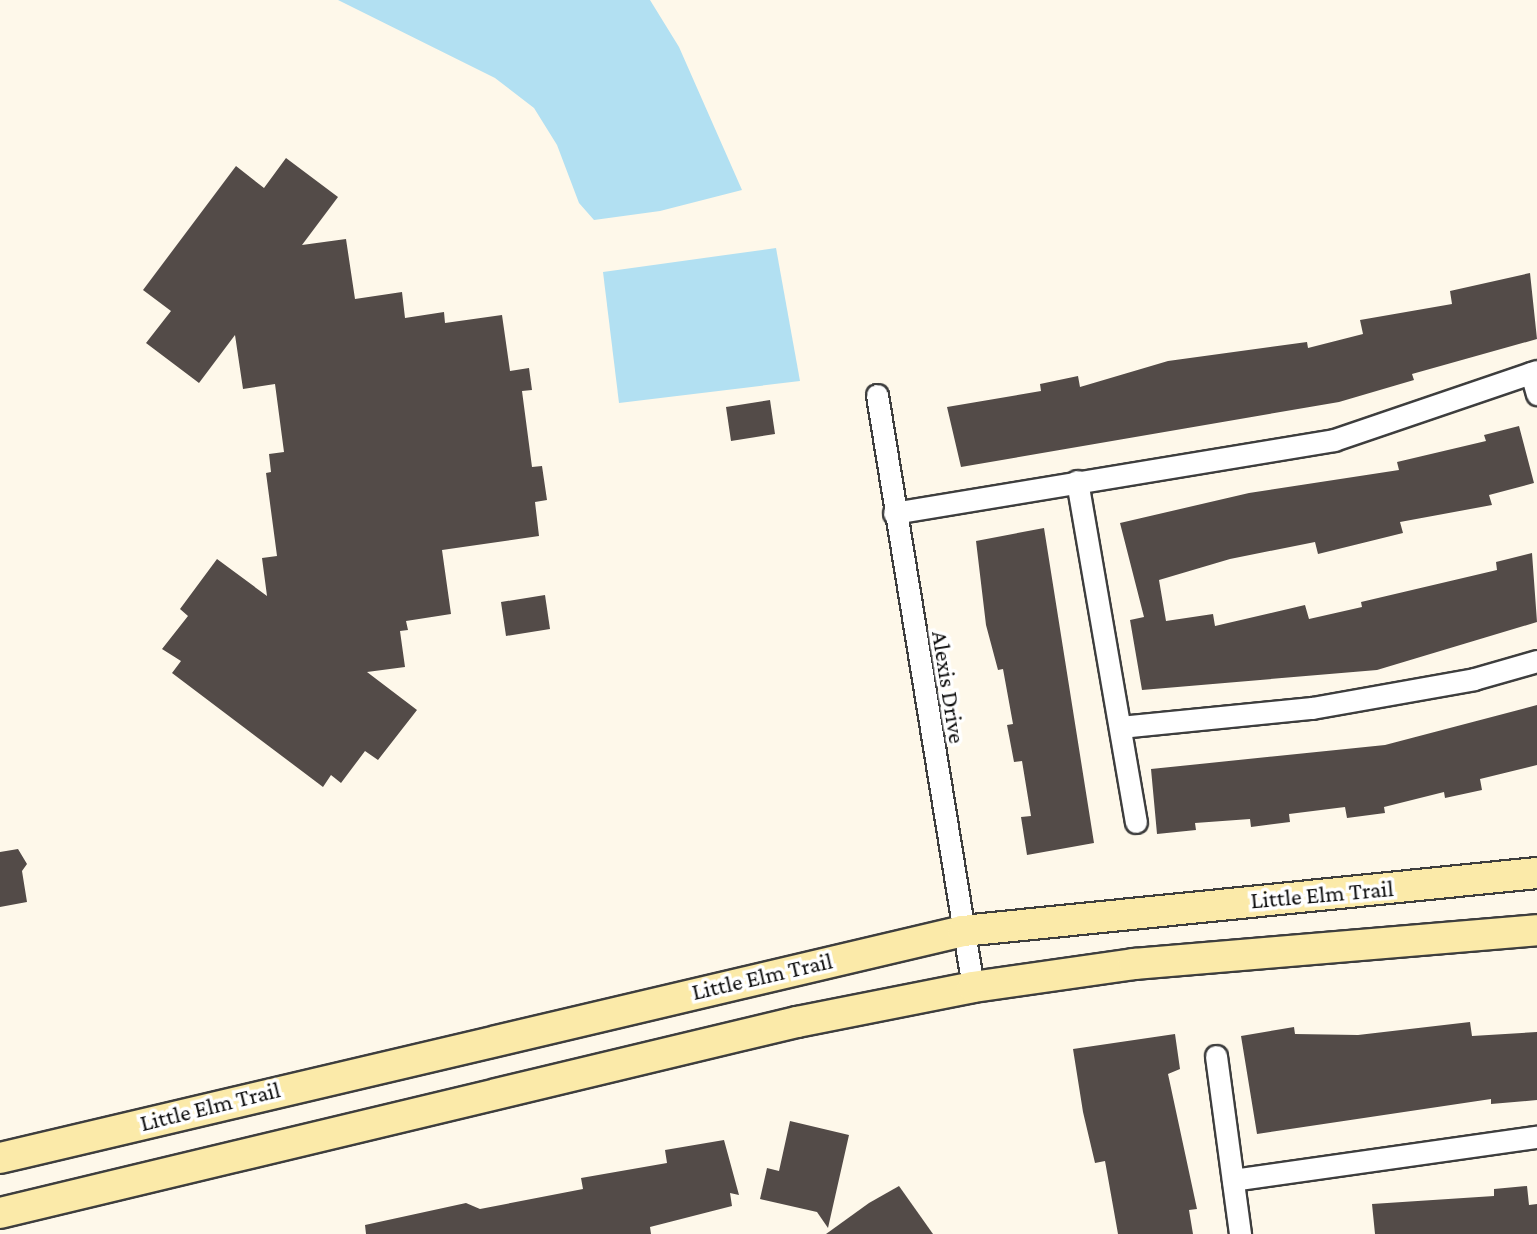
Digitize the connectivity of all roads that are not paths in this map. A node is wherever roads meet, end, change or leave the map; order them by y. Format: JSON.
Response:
{"nodes":[{"id":1,"x":1534,"y":372,"type":"edge"},
{"id":2,"x":1537,"y":394,"type":"edge"},
{"id":3,"x":877,"y":396,"type":"dead end"},
{"id":4,"x":1077,"y":481,"type":"junction"},
{"id":5,"x":894,"y":513,"type":"junction"},
{"id":6,"x":1537,"y":662,"type":"edge"},
{"id":7,"x":1119,"y":727,"type":"junction"},
{"id":8,"x":1136,"y":822,"type":"dead end"},
{"id":9,"x":1537,"y":873,"type":"edge"},
{"id":10,"x":1537,"y":930,"type":"edge"},
{"id":11,"x":963,"y":931,"type":"junction"},
{"id":12,"x":972,"y":987,"type":"junction"},
{"id":13,"x":1216,"y":1056,"type":"dead end"},
{"id":14,"x":1537,"y":1137,"type":"edge"},
{"id":15,"x":0,"y":1158,"type":"edge"},
{"id":16,"x":1233,"y":1180,"type":"junction"},
{"id":17,"x":0,"y":1213,"type":"edge"},
{"id":18,"x":1240,"y":1234,"type":"edge"}],
"edges":[{"from":1,"to":2,"type":"street"},
{"from":1,"to":4,"type":"street"},
{"from":3,"to":5,"type":"street","name":"Alexis Drive"},
{"from":4,"to":5,"type":"street"},
{"from":4,"to":7,"type":"street"},
{"from":5,"to":11,"type":"street","name":"Alexis Drive"},
{"from":6,"to":7,"type":"street"},
{"from":7,"to":8,"type":"street"},
{"from":9,"to":11,"type":"street","name":"Little Elm Trail"},
{"from":10,"to":12,"type":"street"},
{"from":11,"to":12,"type":"street","name":"Alexis Drive"},
{"from":11,"to":15,"type":"street","name":"Little Elm Trail"},
{"from":12,"to":17,"type":"street"},
{"from":13,"to":16,"type":"street"},
{"from":14,"to":16,"type":"street"},
{"from":16,"to":18,"type":"street"}]}
